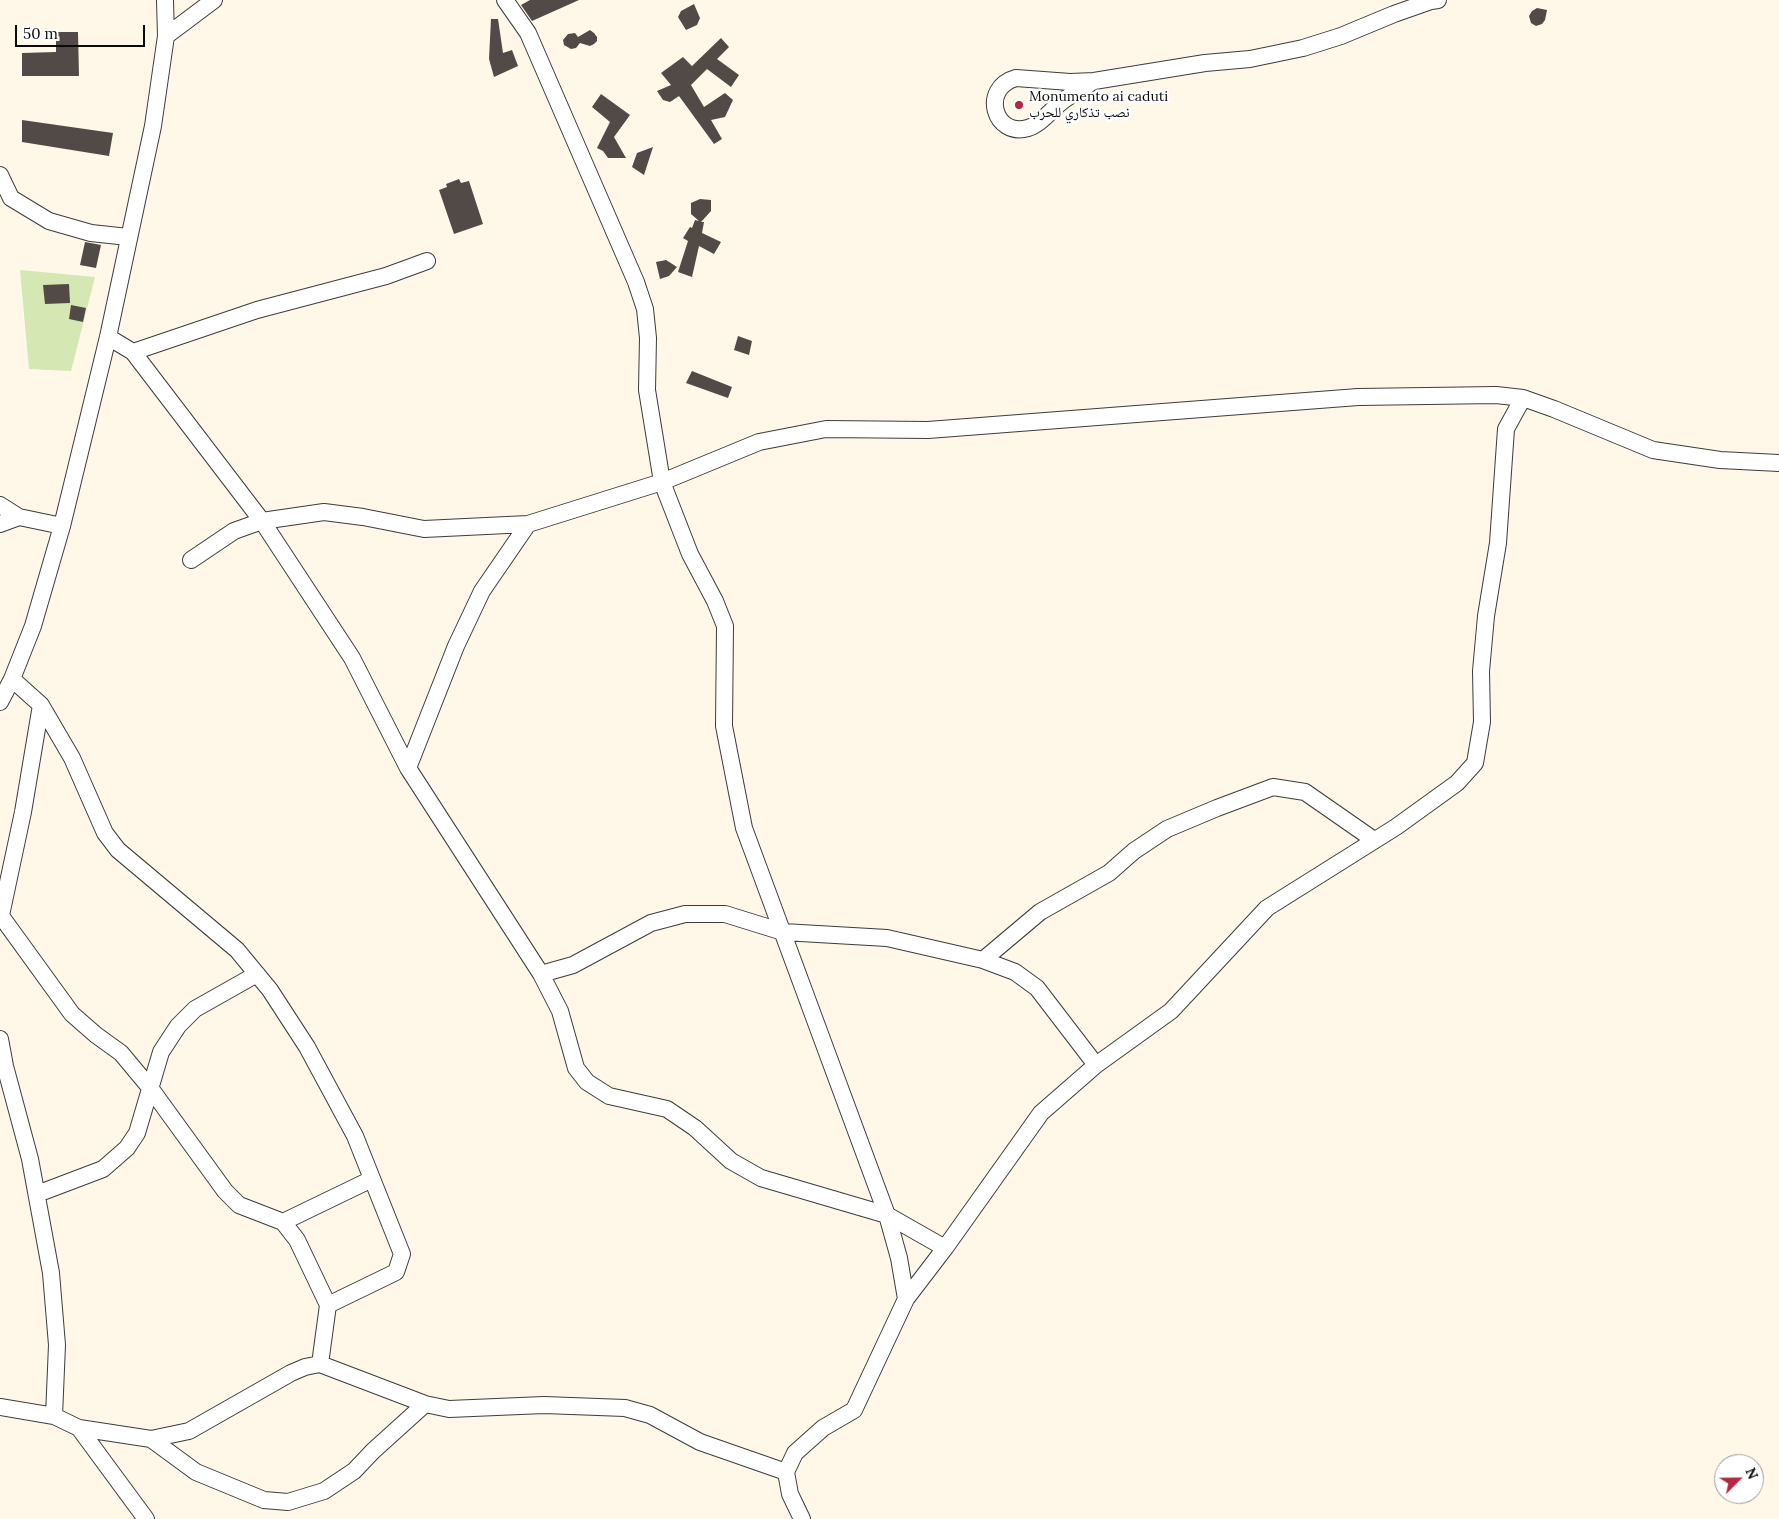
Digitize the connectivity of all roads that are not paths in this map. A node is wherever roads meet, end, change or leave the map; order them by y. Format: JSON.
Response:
{"nodes":[{"id":1,"x":165,"y":0,"type":"edge"},
{"id":2,"x":214,"y":0,"type":"edge"},
{"id":3,"x":505,"y":0,"type":"edge"},
{"id":4,"x":1438,"y":0,"type":"edge"},
{"id":5,"x":166,"y":36,"type":"junction"},
{"id":6,"x":1094,"y":81,"type":"junction"},
{"id":7,"x":0,"y":175,"type":"edge"},
{"id":8,"x":128,"y":237,"type":"junction"},
{"id":9,"x":427,"y":261,"type":"dead end"},
{"id":10,"x":108,"y":337,"type":"junction"},
{"id":11,"x":133,"y":352,"type":"junction"},
{"id":12,"x":1523,"y":398,"type":"junction"},
{"id":13,"x":1779,"y":463,"type":"edge"},
{"id":14,"x":662,"y":482,"type":"junction"},
{"id":15,"x":0,"y":505,"type":"edge"},
{"id":16,"x":19,"y":517,"type":"junction"},
{"id":17,"x":262,"y":521,"type":"junction"},
{"id":18,"x":0,"y":524,"type":"edge"},
{"id":19,"x":528,"y":524,"type":"junction"},
{"id":20,"x":62,"y":526,"type":"junction"},
{"id":21,"x":191,"y":560,"type":"dead end"},
{"id":22,"x":12,"y":679,"type":"junction"},
{"id":23,"x":0,"y":702,"type":"edge"},
{"id":24,"x":41,"y":706,"type":"junction"},
{"id":25,"x":408,"y":768,"type":"junction"},
{"id":26,"x":1374,"y":840,"type":"junction"},
{"id":27,"x":1,"y":918,"type":"edge"},
{"id":28,"x":783,"y":932,"type":"junction"},
{"id":29,"x":983,"y":960,"type":"junction"},
{"id":30,"x":257,"y":974,"type":"junction"},
{"id":31,"x":541,"y":974,"type":"junction"},
{"id":32,"x":0,"y":1039,"type":"edge"},
{"id":33,"x":1096,"y":1065,"type":"junction"},
{"id":34,"x":151,"y":1089,"type":"junction"},
{"id":35,"x":372,"y":1179,"type":"junction"},
{"id":36,"x":37,"y":1194,"type":"junction"},
{"id":37,"x":887,"y":1216,"type":"junction"},
{"id":38,"x":283,"y":1222,"type":"junction"},
{"id":39,"x":945,"y":1248,"type":"junction"},
{"id":40,"x":906,"y":1299,"type":"junction"},
{"id":41,"x":328,"y":1305,"type":"junction"},
{"id":42,"x":320,"y":1364,"type":"junction"},
{"id":43,"x":425,"y":1404,"type":"junction"},
{"id":44,"x":0,"y":1407,"type":"edge"},
{"id":45,"x":54,"y":1416,"type":"junction"},
{"id":46,"x":79,"y":1428,"type":"junction"},
{"id":47,"x":151,"y":1439,"type":"junction"},
{"id":48,"x":786,"y":1472,"type":"junction"},
{"id":49,"x":146,"y":1519,"type":"edge"},
{"id":50,"x":802,"y":1519,"type":"edge"}],
"edges":[{"from":1,"to":5,"type":"street"},
{"from":2,"to":5,"type":"street"},
{"from":3,"to":14,"type":"street"},
{"from":4,"to":6,"type":"street"},
{"from":5,"to":8,"type":"street"},
{"from":6,"to":6,"type":"street"},
{"from":7,"to":8,"type":"street"},
{"from":8,"to":10,"type":"street"},
{"from":9,"to":11,"type":"street"},
{"from":10,"to":11,"type":"street"},
{"from":10,"to":20,"type":"street"},
{"from":11,"to":17,"type":"street"},
{"from":12,"to":13,"type":"street"},
{"from":12,"to":14,"type":"street"},
{"from":12,"to":26,"type":"street"},
{"from":14,"to":19,"type":"street"},
{"from":14,"to":28,"type":"street"},
{"from":15,"to":16,"type":"street"},
{"from":16,"to":18,"type":"street"},
{"from":16,"to":20,"type":"street"},
{"from":17,"to":19,"type":"street"},
{"from":17,"to":21,"type":"street"},
{"from":17,"to":25,"type":"street"},
{"from":19,"to":25,"type":"street"},
{"from":20,"to":22,"type":"street"},
{"from":22,"to":23,"type":"street"},
{"from":22,"to":24,"type":"street"},
{"from":24,"to":27,"type":"street"},
{"from":24,"to":30,"type":"street"},
{"from":25,"to":31,"type":"street"},
{"from":26,"to":29,"type":"street"},
{"from":26,"to":33,"type":"street"},
{"from":27,"to":34,"type":"street"},
{"from":28,"to":29,"type":"street"},
{"from":28,"to":31,"type":"street"},
{"from":28,"to":37,"type":"street"},
{"from":29,"to":33,"type":"street"},
{"from":30,"to":34,"type":"street"},
{"from":30,"to":35,"type":"street"},
{"from":31,"to":37,"type":"street"},
{"from":32,"to":36,"type":"street"},
{"from":33,"to":39,"type":"street"},
{"from":34,"to":36,"type":"street"},
{"from":34,"to":38,"type":"street"},
{"from":35,"to":38,"type":"street"},
{"from":35,"to":41,"type":"street"},
{"from":36,"to":45,"type":"street"},
{"from":37,"to":39,"type":"street"},
{"from":37,"to":40,"type":"street"},
{"from":38,"to":41,"type":"street"},
{"from":39,"to":40,"type":"street"},
{"from":40,"to":48,"type":"street"},
{"from":41,"to":42,"type":"street"},
{"from":42,"to":43,"type":"street"},
{"from":42,"to":47,"type":"street"},
{"from":43,"to":47,"type":"street"},
{"from":43,"to":48,"type":"street"},
{"from":44,"to":45,"type":"street"},
{"from":45,"to":46,"type":"street"},
{"from":46,"to":47,"type":"street"},
{"from":46,"to":49,"type":"street"},
{"from":48,"to":50,"type":"street"}]}
